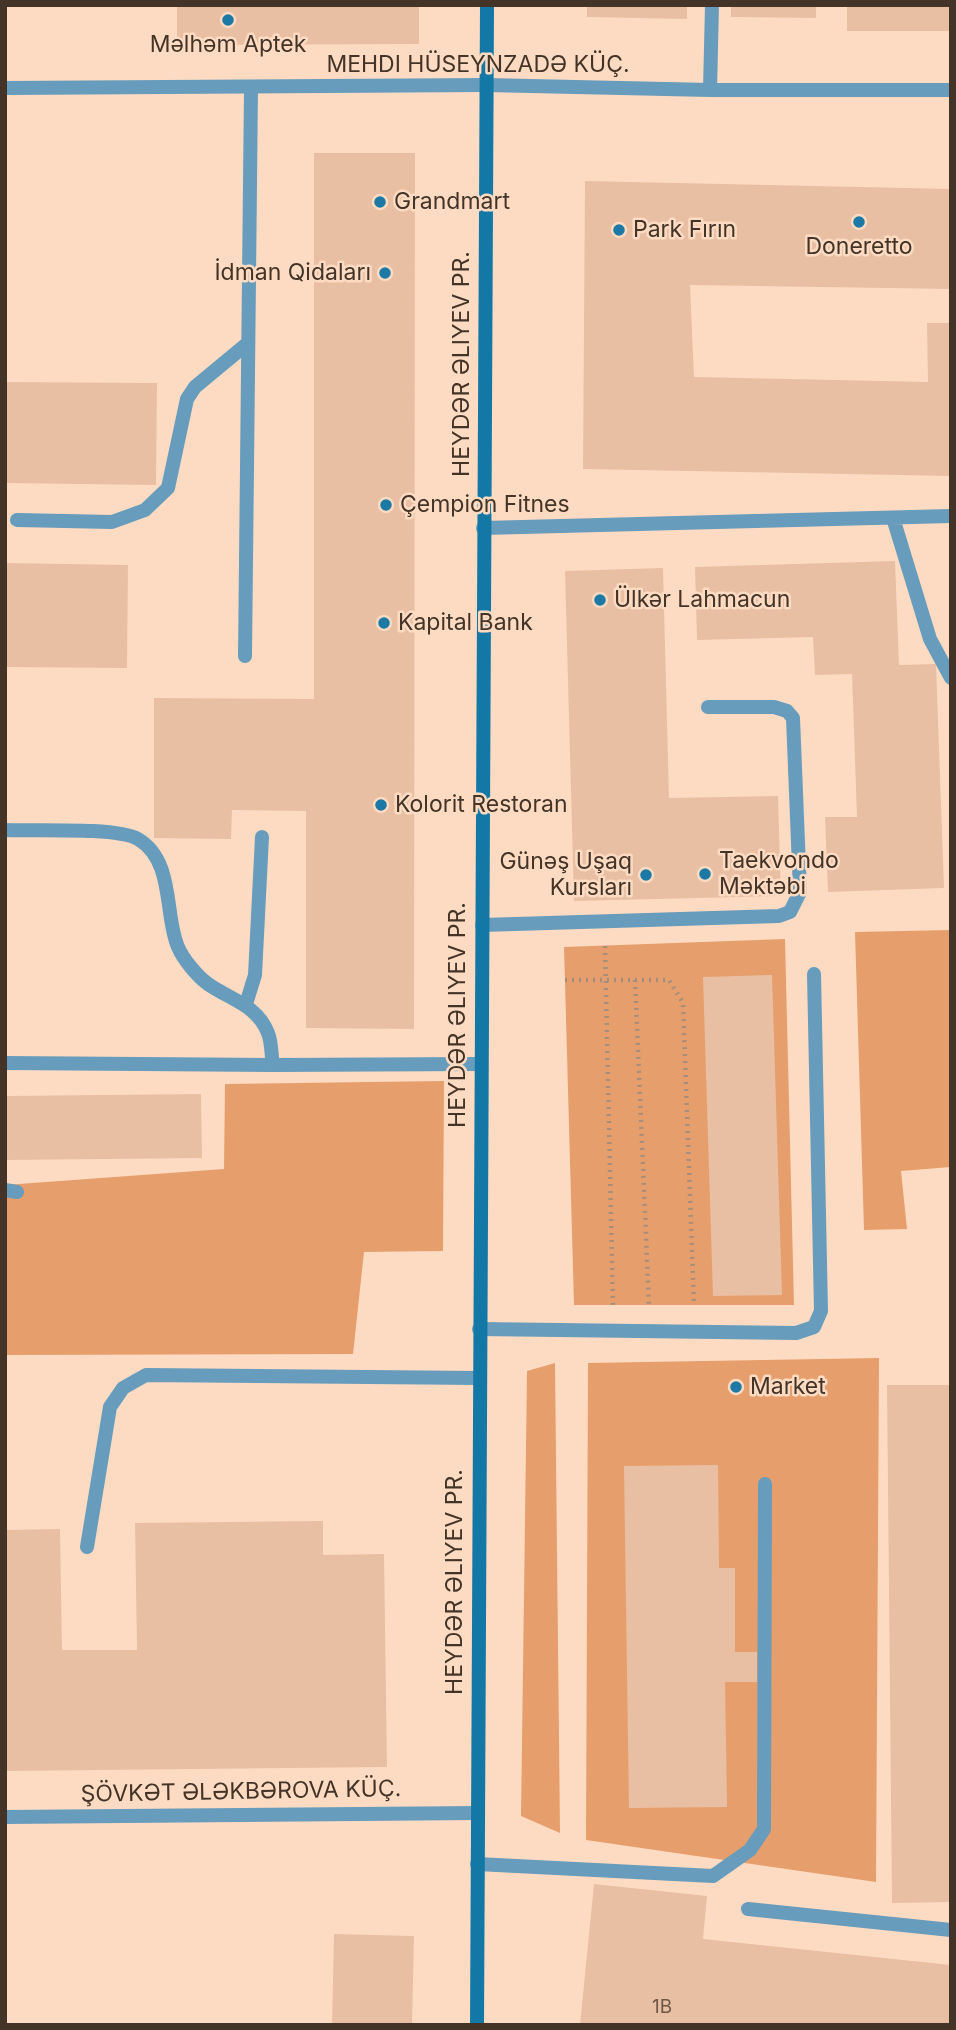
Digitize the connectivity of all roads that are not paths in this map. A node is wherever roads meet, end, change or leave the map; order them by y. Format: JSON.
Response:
{"nodes":[{"id":1,"x":487,"y":5,"type":"edge"},
{"id":2,"x":712,"y":5,"type":"edge"},
{"id":3,"x":486,"y":85,"type":"junction"},
{"id":4,"x":5,"y":88,"type":"edge"},
{"id":5,"x":251,"y":88,"type":"junction"},
{"id":6,"x":710,"y":89,"type":"junction"},
{"id":7,"x":951,"y":90,"type":"edge"},
{"id":8,"x":248,"y":343,"type":"junction"},
{"id":9,"x":951,"y":516,"type":"edge"},
{"id":10,"x":893,"y":517,"type":"junction"},
{"id":11,"x":17,"y":520,"type":"dead end"},
{"id":12,"x":484,"y":528,"type":"junction"},
{"id":13,"x":245,"y":656,"type":"dead end"},
{"id":14,"x":951,"y":678,"type":"edge"},
{"id":15,"x":708,"y":707,"type":"dead end"},
{"id":16,"x":5,"y":830,"type":"edge"},
{"id":17,"x":262,"y":837,"type":"dead end"},
{"id":18,"x":482,"y":925,"type":"junction"},
{"id":19,"x":814,"y":974,"type":"dead end"},
{"id":20,"x":246,"y":1004,"type":"junction"},
{"id":21,"x":5,"y":1063,"type":"edge"},
{"id":22,"x":273,"y":1065,"type":"junction"},
{"id":23,"x":481,"y":1065,"type":"junction"},
{"id":24,"x":480,"y":1329,"type":"junction"},
{"id":25,"x":479,"y":1378,"type":"junction"},
{"id":26,"x":765,"y":1484,"type":"dead end"},
{"id":27,"x":87,"y":1547,"type":"dead end"},
{"id":28,"x":477,"y":1813,"type":"junction"},
{"id":29,"x":5,"y":1818,"type":"edge"},
{"id":30,"x":477,"y":1864,"type":"junction"},
{"id":31,"x":748,"y":1909,"type":"dead end"},
{"id":32,"x":951,"y":1930,"type":"edge"},
{"id":33,"x":477,"y":2025,"type":"edge"}],
"edges":[{"from":1,"to":3,"type":"main road","name":"HEYDƏR ƏLIYEV PR."},
{"from":2,"to":6,"type":"street"},
{"from":3,"to":5,"type":"street","name":"MEHDI HÜSEYNZADƏ KÜÇ."},
{"from":3,"to":6,"type":"street","name":"MEHDI HÜSEYNZADƏ KÜÇ."},
{"from":3,"to":12,"type":"main road","name":"HEYDƏR ƏLIYEV PR."},
{"from":4,"to":5,"type":"street","name":"MEHDI HÜSEYNZADƏ KÜÇ."},
{"from":5,"to":8,"type":"street"},
{"from":6,"to":7,"type":"street","name":"MEHDI HÜSEYNZADƏ KÜÇ."},
{"from":8,"to":11,"type":"street"},
{"from":8,"to":13,"type":"street"},
{"from":9,"to":10,"type":"street"},
{"from":10,"to":12,"type":"street"},
{"from":10,"to":14,"type":"street"},
{"from":12,"to":18,"type":"main road","name":"HEYDƏR ƏLIYEV PR."},
{"from":15,"to":18,"type":"street"},
{"from":16,"to":20,"type":"street"},
{"from":17,"to":20,"type":"street"},
{"from":18,"to":23,"type":"main road","name":"HEYDƏR ƏLIYEV PR."},
{"from":19,"to":24,"type":"street"},
{"from":20,"to":22,"type":"street"},
{"from":21,"to":22,"type":"street"},
{"from":22,"to":23,"type":"street"},
{"from":23,"to":24,"type":"main road","name":"HEYDƏR ƏLIYEV PR."},
{"from":24,"to":25,"type":"main road","name":"HEYDƏR ƏLIYEV PR."},
{"from":25,"to":27,"type":"street"},
{"from":25,"to":28,"type":"main road","name":"HEYDƏR ƏLIYEV PR."},
{"from":26,"to":30,"type":"street"},
{"from":28,"to":29,"type":"street","name":"ŞÖVKƏT ƏLƏKBƏROVA KÜÇ."},
{"from":28,"to":30,"type":"main road","name":"HEYDƏR ƏLIYEV PR."},
{"from":30,"to":33,"type":"main road","name":"HEYDƏR ƏLIYEV PR."},
{"from":31,"to":32,"type":"street"}]}
